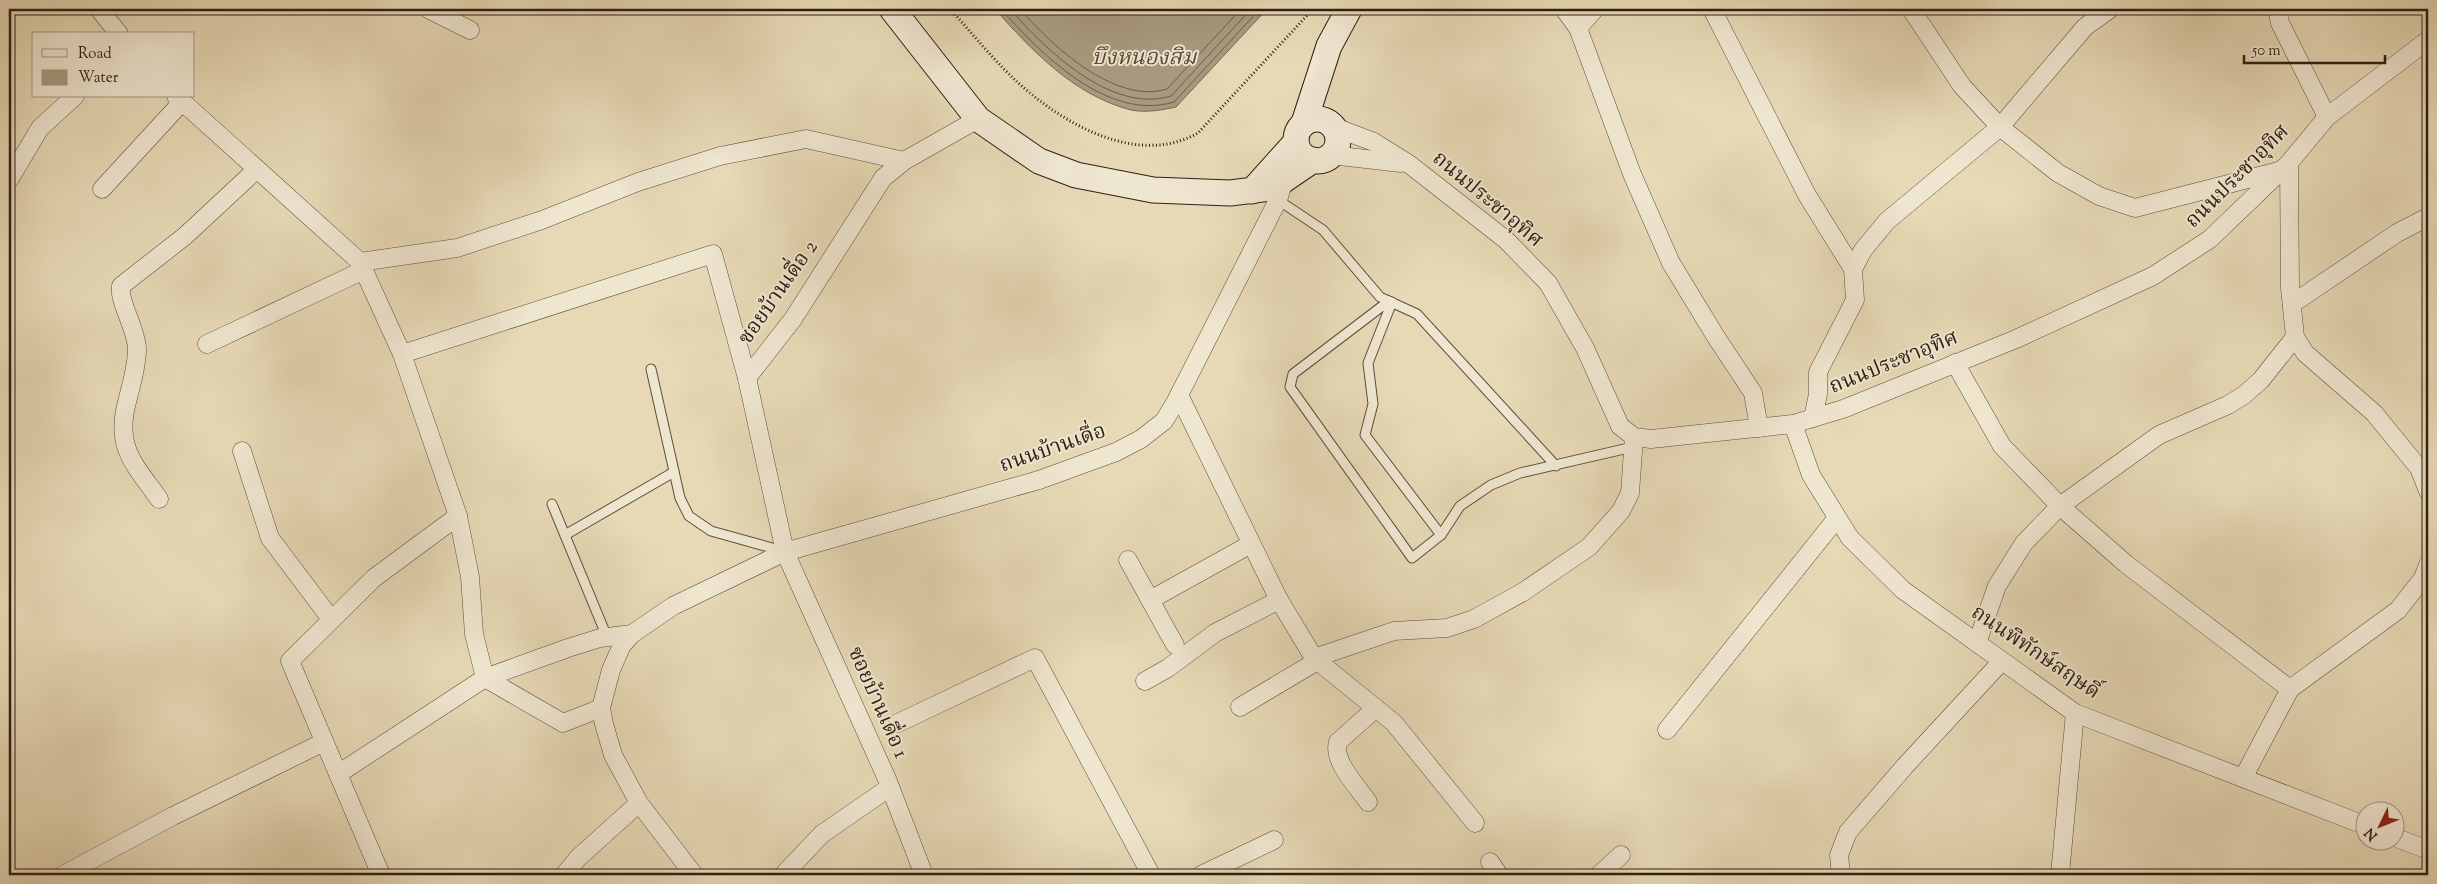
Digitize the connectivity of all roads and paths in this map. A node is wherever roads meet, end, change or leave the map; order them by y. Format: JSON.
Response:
{"nodes":[{"id":1,"x":99,"y":9,"type":"edge"},
{"id":2,"x":428,"y":9,"type":"edge"},
{"id":3,"x":892,"y":9,"type":"edge"},
{"id":4,"x":950,"y":9,"type":"edge"},
{"id":5,"x":1313,"y":9,"type":"edge"},
{"id":6,"x":1349,"y":9,"type":"edge"},
{"id":7,"x":1564,"y":9,"type":"edge"},
{"id":8,"x":1595,"y":9,"type":"edge"},
{"id":9,"x":1712,"y":9,"type":"edge"},
{"id":10,"x":1911,"y":9,"type":"edge"},
{"id":11,"x":2110,"y":9,"type":"edge"},
{"id":12,"x":2277,"y":9,"type":"edge"},
{"id":13,"x":1578,"y":28,"type":"junction"},
{"id":14,"x":470,"y":30,"type":"dead end"},
{"id":15,"x":117,"y":32,"type":"edge"},
{"id":16,"x":2428,"y":40,"type":"edge"},
{"id":17,"x":1321,"y":67,"type":"junction"},
{"id":18,"x":73,"y":98,"type":"edge"},
{"id":19,"x":179,"y":99,"type":"edge"},
{"id":20,"x":2327,"y":117,"type":"junction"},
{"id":21,"x":978,"y":119,"type":"junction"},
{"id":22,"x":1331,"y":125,"type":"junction"},
{"id":23,"x":2000,"y":128,"type":"junction"},
{"id":24,"x":1295,"y":140,"type":"junction"},
{"id":25,"x":1322,"y":158,"type":"junction"},
{"id":26,"x":904,"y":161,"type":"junction"},
{"id":27,"x":1409,"y":164,"type":"junction"},
{"id":28,"x":2285,"y":166,"type":"junction"},
{"id":29,"x":257,"y":169,"type":"junction"},
{"id":30,"x":9,"y":180,"type":"edge"},
{"id":31,"x":102,"y":189,"type":"dead end"},
{"id":32,"x":1252,"y":191,"type":"junction"},
{"id":33,"x":1281,"y":191,"type":"junction"},
{"id":34,"x":2428,"y":217,"type":"edge"},
{"id":35,"x":362,"y":266,"type":"junction"},
{"id":36,"x":1853,"y":269,"type":"junction"},
{"id":37,"x":1390,"y":302,"type":"junction"},
{"id":38,"x":2292,"y":304,"type":"junction"},
{"id":39,"x":2295,"y":337,"type":"junction"},
{"id":40,"x":207,"y":344,"type":"dead end"},
{"id":41,"x":402,"y":354,"type":"junction"},
{"id":42,"x":1955,"y":364,"type":"junction"},
{"id":43,"x":651,"y":369,"type":"dead end"},
{"id":44,"x":747,"y":378,"type":"junction"},
{"id":45,"x":1179,"y":395,"type":"junction"},
{"id":46,"x":1813,"y":418,"type":"junction"},
{"id":47,"x":1793,"y":424,"type":"junction"},
{"id":48,"x":1759,"y":428,"type":"junction"},
{"id":49,"x":1633,"y":442,"type":"junction"},
{"id":50,"x":242,"y":451,"type":"dead end"},
{"id":51,"x":1556,"y":466,"type":"junction"},
{"id":52,"x":674,"y":472,"type":"junction"},
{"id":53,"x":2428,"y":491,"type":"edge"},
{"id":54,"x":159,"y":499,"type":"dead end"},
{"id":55,"x":552,"y":504,"type":"dead end"},
{"id":56,"x":2060,"y":506,"type":"junction"},
{"id":57,"x":458,"y":516,"type":"junction"},
{"id":58,"x":1837,"y":518,"type":"junction"},
{"id":59,"x":565,"y":535,"type":"junction"},
{"id":60,"x":1441,"y":535,"type":"junction"},
{"id":61,"x":1252,"y":544,"type":"junction"},
{"id":62,"x":785,"y":552,"type":"junction"},
{"id":63,"x":1128,"y":560,"type":"dead end"},
{"id":64,"x":2428,"y":565,"type":"edge"},
{"id":65,"x":1150,"y":600,"type":"junction"},
{"id":66,"x":1279,"y":600,"type":"junction"},
{"id":67,"x":332,"y":619,"type":"junction"},
{"id":68,"x":632,"y":634,"type":"junction"},
{"id":69,"x":607,"y":637,"type":"junction"},
{"id":70,"x":1977,"y":643,"type":"junction"},
{"id":71,"x":1176,"y":645,"type":"dead end"},
{"id":72,"x":1316,"y":659,"type":"junction"},
{"id":73,"x":2002,"y":660,"type":"junction"},
{"id":74,"x":485,"y":678,"type":"junction"},
{"id":75,"x":1146,"y":681,"type":"dead end"},
{"id":76,"x":2290,"y":690,"type":"junction"},
{"id":77,"x":1240,"y":707,"type":"dead end"},
{"id":78,"x":602,"y":708,"type":"junction"},
{"id":79,"x":1376,"y":708,"type":"junction"},
{"id":80,"x":2075,"y":713,"type":"junction"},
{"id":81,"x":898,"y":723,"type":"dead end"},
{"id":82,"x":1667,"y":730,"type":"dead end"},
{"id":83,"x":324,"y":742,"type":"junction"},
{"id":84,"x":338,"y":774,"type":"junction"},
{"id":85,"x":2242,"y":778,"type":"junction"},
{"id":86,"x":890,"y":787,"type":"junction"},
{"id":87,"x":1368,"y":802,"type":"dead end"},
{"id":88,"x":639,"y":803,"type":"junction"},
{"id":89,"x":2354,"y":821,"type":"edge"},
{"id":90,"x":1475,"y":823,"type":"dead end"},
{"id":91,"x":1274,"y":840,"type":"dead end"},
{"id":92,"x":2404,"y":841,"type":"edge"},
{"id":93,"x":2428,"y":850,"type":"edge"},
{"id":94,"x":1621,"y":855,"type":"dead end"},
{"id":95,"x":63,"y":875,"type":"edge"},
{"id":96,"x":382,"y":875,"type":"edge"},
{"id":97,"x":564,"y":875,"type":"edge"},
{"id":98,"x":694,"y":875,"type":"edge"},
{"id":99,"x":783,"y":875,"type":"edge"},
{"id":100,"x":924,"y":875,"type":"edge"},
{"id":101,"x":1150,"y":875,"type":"edge"},
{"id":102,"x":1202,"y":875,"type":"edge"},
{"id":103,"x":1599,"y":875,"type":"edge"},
{"id":104,"x":1840,"y":875,"type":"edge"},
{"id":105,"x":2059,"y":875,"type":"edge"}],
"edges":[{"from":1,"to":15,"type":"street"},
{"from":2,"to":14,"type":"street"},
{"from":3,"to":21,"type":"street"},
{"from":4,"to":5,"type":"path"},
{"from":6,"to":17,"type":"street"},
{"from":7,"to":13,"type":"street"},
{"from":8,"to":13,"type":"street"},
{"from":9,"to":36,"type":"street"},
{"from":10,"to":23,"type":"street"},
{"from":11,"to":23,"type":"street"},
{"from":12,"to":20,"type":"street"},
{"from":13,"to":48,"type":"street"},
{"from":16,"to":20,"type":"street","name":"ถนนประชาอุทิศ"},
{"from":17,"to":22,"type":"street"},
{"from":17,"to":24,"type":"street"},
{"from":18,"to":30,"type":"street"},
{"from":19,"to":29,"type":"street"},
{"from":19,"to":31,"type":"street"},
{"from":20,"to":28,"type":"street","name":"ถนนประชาอุทิศ"},
{"from":21,"to":26,"type":"street","name":"ซอยบ้านเดื่อ 2"},
{"from":21,"to":32,"type":"street"},
{"from":22,"to":24,"type":"street"},
{"from":22,"to":25,"type":"street"},
{"from":22,"to":27,"type":"street","name":"ถนนประชาอุทิศ"},
{"from":23,"to":28,"type":"street"},
{"from":23,"to":36,"type":"street"},
{"from":24,"to":25,"type":"street"},
{"from":24,"to":32,"type":"street"},
{"from":24,"to":33,"type":"street","name":"ถนนบ้านเดื่อ"},
{"from":25,"to":27,"type":"street","name":"ถนนประชาอุทิศ"},
{"from":25,"to":33,"type":"street"},
{"from":26,"to":35,"type":"street"},
{"from":26,"to":44,"type":"street","name":"ซอยบ้านเดื่อ 2"},
{"from":27,"to":49,"type":"street","name":"ถนนประชาอุทิศ"},
{"from":28,"to":38,"type":"street"},
{"from":28,"to":42,"type":"street","name":"ถนนประชาอุทิศ"},
{"from":29,"to":35,"type":"street"},
{"from":29,"to":54,"type":"street"},
{"from":32,"to":33,"type":"street"},
{"from":33,"to":37,"type":"lane"},
{"from":33,"to":45,"type":"street","name":"ถนนบ้านเดื่อ"},
{"from":34,"to":38,"type":"street"},
{"from":35,"to":40,"type":"street"},
{"from":35,"to":41,"type":"street"},
{"from":36,"to":46,"type":"street"},
{"from":37,"to":51,"type":"lane"},
{"from":37,"to":60,"type":"lane"},
{"from":37,"to":60,"type":"lane"},
{"from":38,"to":39,"type":"street"},
{"from":39,"to":53,"type":"street"},
{"from":39,"to":56,"type":"street"},
{"from":41,"to":44,"type":"street"},
{"from":41,"to":57,"type":"street"},
{"from":42,"to":46,"type":"street","name":"ถนนประชาอุทิศ"},
{"from":42,"to":56,"type":"street"},
{"from":43,"to":52,"type":"lane"},
{"from":44,"to":62,"type":"street","name":"ซอยบ้านเดื่อ 2"},
{"from":45,"to":61,"type":"street"},
{"from":45,"to":62,"type":"street","name":"ถนนบ้านเดื่อ"},
{"from":46,"to":47,"type":"street","name":"ถนนประชาอุทิศ"},
{"from":47,"to":48,"type":"street","name":"ถนนประชาอุทิศ"},
{"from":47,"to":58,"type":"street","name":"ถนนพิทักษ์สฤษดิ์"},
{"from":48,"to":49,"type":"street","name":"ถนนประชาอุทิศ"},
{"from":49,"to":51,"type":"lane"},
{"from":49,"to":72,"type":"street"},
{"from":50,"to":67,"type":"street"},
{"from":51,"to":60,"type":"lane"},
{"from":52,"to":59,"type":"lane"},
{"from":52,"to":62,"type":"lane"},
{"from":55,"to":59,"type":"lane"},
{"from":56,"to":70,"type":"street"},
{"from":56,"to":76,"type":"street"},
{"from":57,"to":67,"type":"street"},
{"from":57,"to":74,"type":"street"},
{"from":58,"to":70,"type":"street","name":"ถนนพิทักษ์สฤษดิ์"},
{"from":58,"to":82,"type":"street"},
{"from":59,"to":69,"type":"lane"},
{"from":61,"to":65,"type":"street"},
{"from":61,"to":66,"type":"street"},
{"from":62,"to":68,"type":"street","name":"ถนนบ้านเดื่อ"},
{"from":62,"to":86,"type":"street","name":"ซอยบ้านเดื่อ 1"},
{"from":63,"to":65,"type":"street"},
{"from":64,"to":76,"type":"street"},
{"from":65,"to":71,"type":"street"},
{"from":66,"to":72,"type":"street"},
{"from":66,"to":75,"type":"street"},
{"from":67,"to":83,"type":"street"},
{"from":68,"to":69,"type":"street"},
{"from":68,"to":78,"type":"street"},
{"from":69,"to":74,"type":"street"},
{"from":70,"to":73,"type":"street","name":"ถนนพิทักษ์สฤษดิ์"},
{"from":72,"to":77,"type":"street"},
{"from":72,"to":79,"type":"street"},
{"from":73,"to":80,"type":"street","name":"ถนนพิทักษ์สฤษดิ์"},
{"from":73,"to":104,"type":"street"},
{"from":74,"to":78,"type":"street"},
{"from":74,"to":84,"type":"street"},
{"from":76,"to":85,"type":"street"},
{"from":78,"to":88,"type":"street"},
{"from":79,"to":87,"type":"street"},
{"from":79,"to":90,"type":"street"},
{"from":80,"to":85,"type":"street","name":"ถนนพิทักษ์สฤษดิ์"},
{"from":80,"to":105,"type":"street"},
{"from":81,"to":101,"type":"street"},
{"from":83,"to":84,"type":"street"},
{"from":83,"to":95,"type":"street"},
{"from":84,"to":96,"type":"street"},
{"from":85,"to":89,"type":"street","name":"ถนนพิทักษ์สฤษดิ์"},
{"from":86,"to":99,"type":"street"},
{"from":86,"to":100,"type":"street","name":"ซอยบ้านเดื่อ 1"},
{"from":88,"to":97,"type":"street"},
{"from":88,"to":98,"type":"street"},
{"from":91,"to":102,"type":"street"},
{"from":92,"to":93,"type":"street"},
{"from":94,"to":103,"type":"street"}]}
